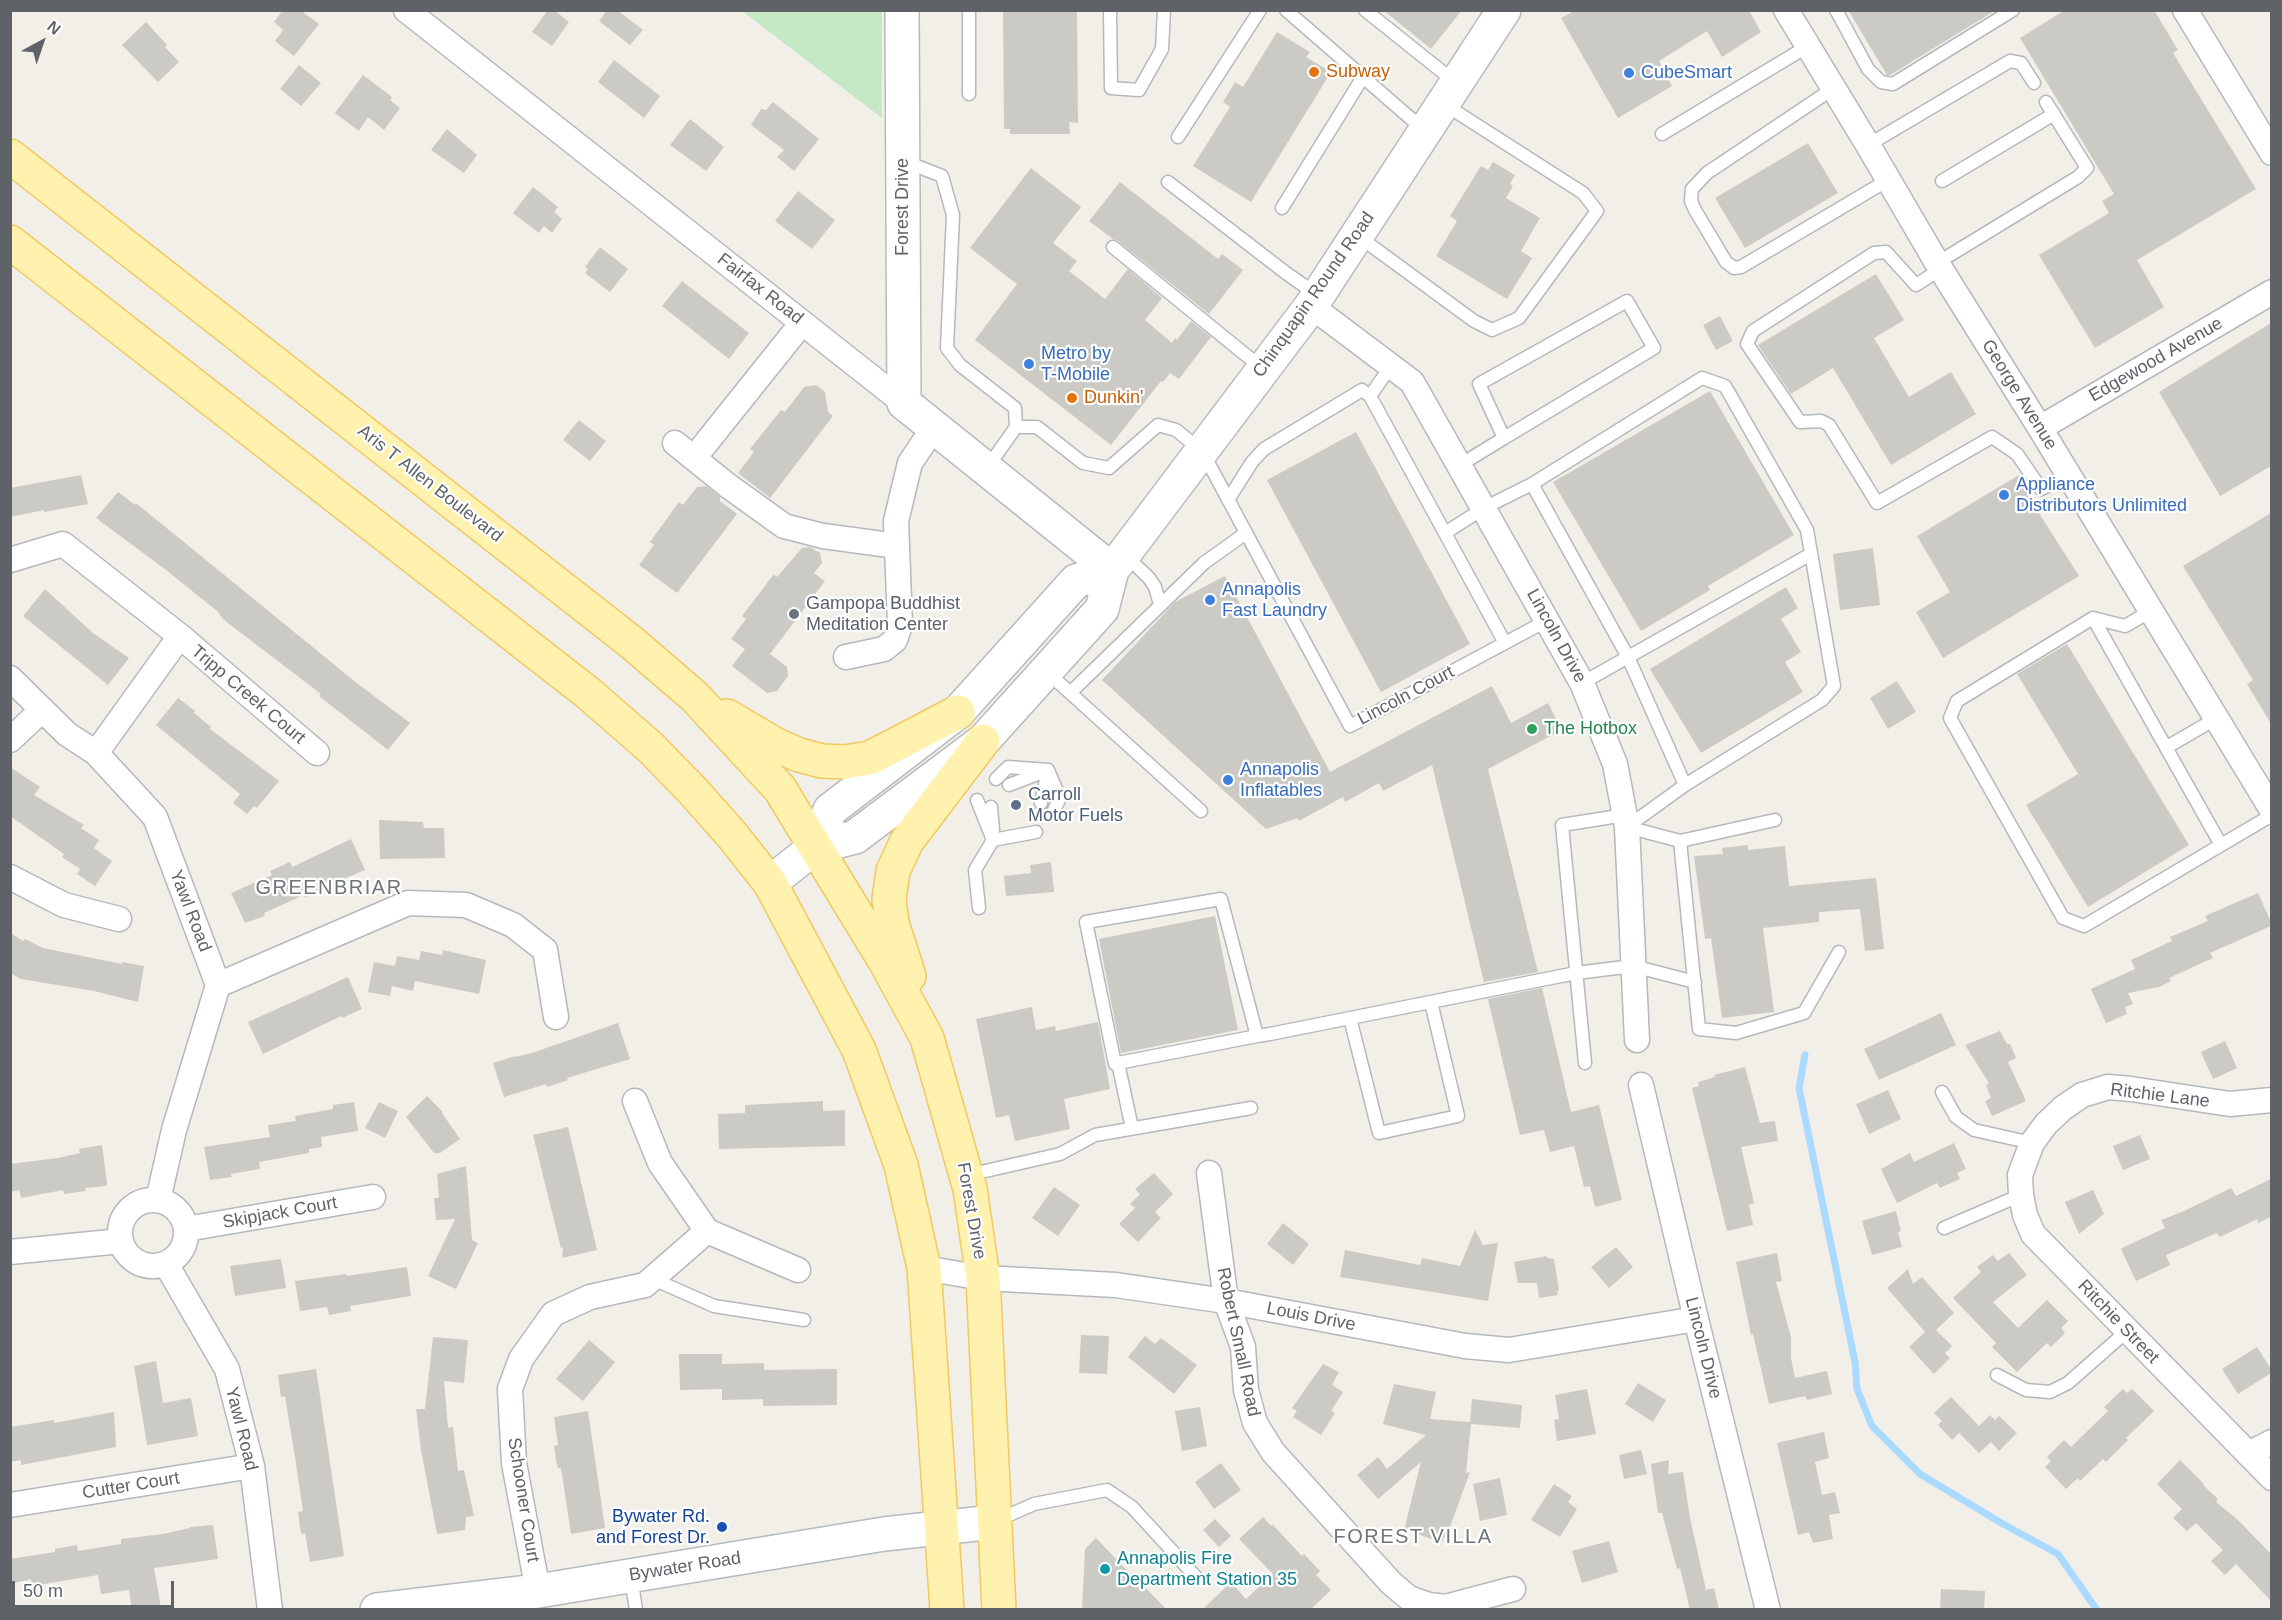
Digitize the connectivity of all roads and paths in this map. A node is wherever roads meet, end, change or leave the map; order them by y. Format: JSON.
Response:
{"nodes":[{"id":1,"x":406,"y":10,"type":"edge"},
{"id":2,"x":902,"y":10,"type":"edge"},
{"id":3,"x":969,"y":10,"type":"edge"},
{"id":4,"x":1110,"y":10,"type":"edge"},
{"id":5,"x":1164,"y":10,"type":"edge"},
{"id":6,"x":1260,"y":10,"type":"edge"},
{"id":7,"x":1286,"y":10,"type":"edge"},
{"id":8,"x":1365,"y":10,"type":"edge"},
{"id":9,"x":1504,"y":10,"type":"edge"},
{"id":10,"x":1786,"y":10,"type":"edge"},
{"id":11,"x":1836,"y":10,"type":"edge"},
{"id":12,"x":2013,"y":10,"type":"edge"},
{"id":13,"x":2185,"y":10,"type":"edge"},
{"id":14,"x":1808,"y":46,"type":"junction"},
{"id":15,"x":1363,"y":77,"type":"junction"},
{"id":16,"x":2034,"y":82,"type":"dead end"},
{"id":17,"x":1834,"y":88,"type":"junction"},
{"id":18,"x":1449,"y":93,"type":"junction"},
{"id":19,"x":969,"y":94,"type":"dead end"},
{"id":20,"x":2046,"y":102,"type":"dead end"},
{"id":21,"x":2054,"y":114,"type":"junction"},
{"id":22,"x":1425,"y":130,"type":"junction"},
{"id":23,"x":1662,"y":134,"type":"dead end"},
{"id":24,"x":1178,"y":137,"type":"dead end"},
{"id":25,"x":1868,"y":145,"type":"junction"},
{"id":26,"x":2271,"y":153,"type":"edge"},
{"id":27,"x":10,"y":156,"type":"edge"},
{"id":28,"x":903,"y":161,"type":"junction"},
{"id":29,"x":1888,"y":180,"type":"junction"},
{"id":30,"x":1941,"y":181,"type":"dead end"},
{"id":31,"x":1168,"y":182,"type":"dead end"},
{"id":32,"x":1282,"y":208,"type":"dead end"},
{"id":33,"x":1357,"y":235,"type":"junction"},
{"id":34,"x":10,"y":242,"type":"edge"},
{"id":35,"x":1113,"y":247,"type":"dead end"},
{"id":36,"x":1939,"y":266,"type":"junction"},
{"id":37,"x":2271,"y":292,"type":"edge"},
{"id":38,"x":1314,"y":300,"type":"junction"},
{"id":39,"x":802,"y":323,"type":"junction"},
{"id":40,"x":1391,"y":366,"type":"junction"},
{"id":41,"x":1263,"y":369,"type":"junction"},
{"id":42,"x":1370,"y":396,"type":"junction"},
{"id":43,"x":904,"y":403,"type":"junction"},
{"id":44,"x":934,"y":427,"type":"junction"},
{"id":45,"x":1016,"y":427,"type":"junction"},
{"id":46,"x":2040,"y":428,"type":"junction"},
{"id":47,"x":1504,"y":438,"type":"junction"},
{"id":48,"x":675,"y":443,"type":"dead end"},
{"id":49,"x":1202,"y":451,"type":"junction"},
{"id":50,"x":694,"y":458,"type":"junction"},
{"id":51,"x":1460,"y":465,"type":"junction"},
{"id":52,"x":986,"y":469,"type":"junction"},
{"id":53,"x":2068,"y":475,"type":"junction"},
{"id":54,"x":1532,"y":484,"type":"junction"},
{"id":55,"x":1228,"y":500,"type":"junction"},
{"id":56,"x":1484,"y":508,"type":"junction"},
{"id":57,"x":1445,"y":532,"type":"junction"},
{"id":58,"x":1246,"y":533,"type":"junction"},
{"id":59,"x":897,"y":546,"type":"junction"},
{"id":60,"x":1811,"y":554,"type":"junction"},
{"id":61,"x":10,"y":560,"type":"edge"},
{"id":62,"x":1118,"y":562,"type":"junction"},
{"id":63,"x":1160,"y":604,"type":"junction"},
{"id":64,"x":2151,"y":611,"type":"junction"},
{"id":65,"x":2093,"y":618,"type":"junction"},
{"id":66,"x":1548,"y":620,"type":"junction"},
{"id":67,"x":180,"y":636,"type":"junction"},
{"id":68,"x":1505,"y":643,"type":"junction"},
{"id":69,"x":846,"y":657,"type":"dead end"},
{"id":70,"x":1628,"y":657,"type":"junction"},
{"id":71,"x":1046,"y":671,"type":"junction"},
{"id":72,"x":10,"y":678,"type":"edge"},
{"id":73,"x":1582,"y":683,"type":"junction"},
{"id":74,"x":1070,"y":693,"type":"junction"},
{"id":75,"x":695,"y":697,"type":"junction"},
{"id":76,"x":42,"y":710,"type":"junction"},
{"id":77,"x":958,"y":712,"type":"junction"},
{"id":78,"x":2217,"y":718,"type":"junction"},
{"id":79,"x":10,"y":740,"type":"edge"},
{"id":80,"x":983,"y":741,"type":"junction"},
{"id":81,"x":2167,"y":747,"type":"junction"},
{"id":82,"x":96,"y":753,"type":"junction"},
{"id":83,"x":317,"y":753,"type":"dead end"},
{"id":84,"x":1048,"y":770,"type":"junction"},
{"id":85,"x":996,"y":779,"type":"dead end"},
{"id":86,"x":1009,"y":785,"type":"dead end"},
{"id":87,"x":1685,"y":785,"type":"junction"},
{"id":88,"x":977,"y":800,"type":"dead end"},
{"id":89,"x":1041,"y":803,"type":"dead end"},
{"id":90,"x":991,"y":807,"type":"dead end"},
{"id":91,"x":1054,"y":810,"type":"dead end"},
{"id":92,"x":1202,"y":811,"type":"dead end"},
{"id":93,"x":2271,"y":811,"type":"edge"},
{"id":94,"x":1774,"y":820,"type":"dead end"},
{"id":95,"x":1626,"y":821,"type":"junction"},
{"id":96,"x":1024,"y":825,"type":"dead end"},
{"id":97,"x":1036,"y":832,"type":"dead end"},
{"id":98,"x":993,"y":840,"type":"junction"},
{"id":99,"x":1680,"y":841,"type":"junction"},
{"id":100,"x":2221,"y":845,"type":"junction"},
{"id":101,"x":815,"y":847,"type":"junction"},
{"id":102,"x":10,"y":877,"type":"edge"},
{"id":103,"x":770,"y":883,"type":"junction"},
{"id":104,"x":980,"y":908,"type":"dead end"},
{"id":105,"x":119,"y":919,"type":"dead end"},
{"id":106,"x":1839,"y":952,"type":"dead end"},
{"id":107,"x":1633,"y":966,"type":"junction"},
{"id":108,"x":1576,"y":973,"type":"junction"},
{"id":109,"x":1695,"y":982,"type":"junction"},
{"id":110,"x":218,"y":985,"type":"junction"},
{"id":111,"x":1431,"y":1002,"type":"junction"},
{"id":112,"x":556,"y":1017,"type":"dead end"},
{"id":113,"x":1350,"y":1018,"type":"junction"},
{"id":114,"x":1257,"y":1036,"type":"junction"},
{"id":115,"x":927,"y":1038,"type":"junction"},
{"id":116,"x":1637,"y":1040,"type":"dead end"},
{"id":117,"x":1118,"y":1063,"type":"junction"},
{"id":118,"x":1585,"y":1063,"type":"dead end"},
{"id":119,"x":1641,"y":1085,"type":"dead end"},
{"id":120,"x":1942,"y":1092,"type":"dead end"},
{"id":121,"x":2271,"y":1100,"type":"edge"},
{"id":122,"x":634,"y":1101,"type":"dead end"},
{"id":123,"x":1251,"y":1108,"type":"dead end"},
{"id":124,"x":1132,"y":1128,"type":"junction"},
{"id":125,"x":2032,"y":1143,"type":"junction"},
{"id":126,"x":1209,"y":1173,"type":"dead end"},
{"id":127,"x":966,"y":1175,"type":"junction"},
{"id":128,"x":2020,"y":1185,"type":"junction"},
{"id":129,"x":373,"y":1197,"type":"dead end"},
{"id":130,"x":158,"y":1200,"type":"junction"},
{"id":131,"x":1944,"y":1228,"type":"dead end"},
{"id":132,"x":186,"y":1229,"type":"junction"},
{"id":133,"x":707,"y":1231,"type":"junction"},
{"id":134,"x":121,"y":1241,"type":"junction"},
{"id":135,"x":10,"y":1252,"type":"edge"},
{"id":136,"x":166,"y":1264,"type":"junction"},
{"id":137,"x":924,"y":1268,"type":"junction"},
{"id":138,"x":798,"y":1270,"type":"dead end"},
{"id":139,"x":983,"y":1278,"type":"junction"},
{"id":140,"x":653,"y":1279,"type":"junction"},
{"id":141,"x":1226,"y":1301,"type":"junction"},
{"id":142,"x":1696,"y":1319,"type":"junction"},
{"id":143,"x":804,"y":1320,"type":"dead end"},
{"id":144,"x":2127,"y":1331,"type":"junction"},
{"id":145,"x":1997,"y":1375,"type":"dead end"},
{"id":146,"x":2271,"y":1442,"type":"edge"},
{"id":147,"x":2248,"y":1454,"type":"junction"},
{"id":148,"x":252,"y":1466,"type":"junction"},
{"id":149,"x":2271,"y":1478,"type":"edge"},
{"id":150,"x":10,"y":1505,"type":"edge"},
{"id":151,"x":994,"y":1522,"type":"junction"},
{"id":152,"x":941,"y":1527,"type":"junction"},
{"id":153,"x":631,"y":1576,"type":"junction"},
{"id":154,"x":1197,"y":1578,"type":"dead end"},
{"id":155,"x":1514,"y":1589,"type":"dead end"},
{"id":156,"x":538,"y":1591,"type":"junction"},
{"id":157,"x":385,"y":1609,"type":"edge"},
{"id":158,"x":270,"y":1610,"type":"edge"},
{"id":159,"x":636,"y":1610,"type":"edge"},
{"id":160,"x":947,"y":1610,"type":"edge"},
{"id":161,"x":999,"y":1610,"type":"edge"},
{"id":162,"x":1768,"y":1610,"type":"edge"}],
"edges":[{"from":1,"to":39,"type":"street","name":"Fairfax Road"},
{"from":2,"to":28,"type":"main road","name":"Forest Drive"},
{"from":3,"to":19,"type":"lane"},
{"from":4,"to":5,"type":"lane"},
{"from":6,"to":24,"type":"lane"},
{"from":7,"to":15,"type":"lane"},
{"from":8,"to":18,"type":"lane"},
{"from":9,"to":18,"type":"main road","name":"Chinquapin Round Road"},
{"from":10,"to":14,"type":"street","name":"George Avenue"},
{"from":11,"to":12,"type":"lane"},
{"from":13,"to":26,"type":"street"},
{"from":14,"to":17,"type":"street","name":"George Avenue"},
{"from":14,"to":23,"type":"lane"},
{"from":15,"to":22,"type":"lane"},
{"from":15,"to":32,"type":"lane"},
{"from":16,"to":25,"type":"lane"},
{"from":17,"to":25,"type":"street","name":"George Avenue"},
{"from":17,"to":29,"type":"lane"},
{"from":18,"to":22,"type":"main road","name":"Chinquapin Round Road"},
{"from":18,"to":33,"type":"lane"},
{"from":20,"to":21,"type":"lane"},
{"from":21,"to":30,"type":"lane"},
{"from":21,"to":36,"type":"lane"},
{"from":22,"to":33,"type":"main road","name":"Chinquapin Round Road"},
{"from":25,"to":29,"type":"street","name":"George Avenue"},
{"from":27,"to":75,"type":"main road","name":"Aris T Allen Boulevard"},
{"from":28,"to":43,"type":"main road","name":"Forest Drive"},
{"from":28,"to":45,"type":"lane"},
{"from":29,"to":36,"type":"street","name":"George Avenue"},
{"from":31,"to":38,"type":"lane"},
{"from":33,"to":38,"type":"main road","name":"Chinquapin Round Road"},
{"from":34,"to":103,"type":"main road"},
{"from":35,"to":41,"type":"lane"},
{"from":36,"to":46,"type":"street","name":"George Avenue"},
{"from":36,"to":53,"type":"lane"},
{"from":37,"to":46,"type":"street","name":"Edgewood Avenue"},
{"from":38,"to":40,"type":"street","name":"Lincoln Drive"},
{"from":38,"to":41,"type":"main road","name":"Chinquapin Round Road"},
{"from":39,"to":43,"type":"street","name":"Fairfax Road"},
{"from":39,"to":50,"type":"street"},
{"from":40,"to":42,"type":"lane"},
{"from":40,"to":51,"type":"street","name":"Lincoln Drive"},
{"from":41,"to":49,"type":"main road","name":"Chinquapin Round Road"},
{"from":42,"to":55,"type":"lane"},
{"from":42,"to":57,"type":"lane"},
{"from":43,"to":44,"type":"main road","name":"Fairfax Road"},
{"from":44,"to":52,"type":"main road","name":"Fairfax Road"},
{"from":44,"to":59,"type":"street"},
{"from":45,"to":49,"type":"lane"},
{"from":45,"to":52,"type":"lane"},
{"from":46,"to":53,"type":"street","name":"George Avenue"},
{"from":47,"to":47,"type":"lane"},
{"from":47,"to":51,"type":"lane"},
{"from":48,"to":50,"type":"street"},
{"from":49,"to":55,"type":"lane","name":"Lincoln Court"},
{"from":49,"to":62,"type":"main road","name":"Chinquapin Round Road"},
{"from":50,"to":59,"type":"street"},
{"from":51,"to":56,"type":"street","name":"Lincoln Drive"},
{"from":52,"to":62,"type":"main road","name":"Fairfax Road"},
{"from":53,"to":64,"type":"street","name":"George Avenue"},
{"from":54,"to":56,"type":"lane"},
{"from":54,"to":60,"type":"lane"},
{"from":54,"to":70,"type":"lane"},
{"from":55,"to":58,"type":"lane","name":"Lincoln Court"},
{"from":56,"to":57,"type":"lane"},
{"from":56,"to":66,"type":"street","name":"Lincoln Drive"},
{"from":57,"to":68,"type":"lane"},
{"from":58,"to":63,"type":"lane"},
{"from":58,"to":68,"type":"lane","name":"Lincoln Court"},
{"from":59,"to":69,"type":"street"},
{"from":60,"to":70,"type":"lane"},
{"from":60,"to":87,"type":"lane"},
{"from":61,"to":67,"type":"street","name":"Tripp Creek Court"},
{"from":62,"to":63,"type":"lane"},
{"from":62,"to":71,"type":"main road","name":"Chinquapin Round Road"},
{"from":62,"to":77,"type":"main road","name":"Chinquapin Round Road"},
{"from":63,"to":74,"type":"lane"},
{"from":64,"to":65,"type":"lane"},
{"from":64,"to":78,"type":"street","name":"George Avenue"},
{"from":65,"to":81,"type":"lane"},
{"from":65,"to":100,"type":"lane"},
{"from":66,"to":68,"type":"lane","name":"Lincoln Court"},
{"from":66,"to":73,"type":"street","name":"Lincoln Drive"},
{"from":67,"to":82,"type":"street","name":"Tripp Creek Court"},
{"from":67,"to":83,"type":"street","name":"Tripp Creek Court"},
{"from":70,"to":73,"type":"lane"},
{"from":70,"to":87,"type":"lane"},
{"from":71,"to":74,"type":"lane"},
{"from":71,"to":80,"type":"main road","name":"Chinquapin Round Road"},
{"from":72,"to":76,"type":"street","name":"Yawl Road"},
{"from":73,"to":95,"type":"street","name":"Lincoln Drive"},
{"from":74,"to":92,"type":"lane"},
{"from":75,"to":77,"type":"main road"},
{"from":75,"to":101,"type":"main road","name":"Aris T Allen Boulevard"},
{"from":76,"to":79,"type":"street"},
{"from":76,"to":82,"type":"street","name":"Yawl Road"},
{"from":77,"to":101,"type":"main road","name":"Chinquapin Round Road"},
{"from":78,"to":81,"type":"lane"},
{"from":78,"to":93,"type":"street","name":"George Avenue"},
{"from":80,"to":101,"type":"main road","name":"Chinquapin Round Road"},
{"from":80,"to":115,"type":"main road"},
{"from":81,"to":100,"type":"lane"},
{"from":82,"to":110,"type":"street","name":"Yawl Road"},
{"from":84,"to":85,"type":"lane"},
{"from":84,"to":86,"type":"lane"},
{"from":84,"to":89,"type":"lane"},
{"from":84,"to":91,"type":"lane"},
{"from":87,"to":95,"type":"lane"},
{"from":88,"to":98,"type":"lane"},
{"from":90,"to":98,"type":"lane"},
{"from":93,"to":100,"type":"lane"},
{"from":94,"to":99,"type":"lane"},
{"from":95,"to":99,"type":"lane"},
{"from":95,"to":107,"type":"street","name":"Lincoln Drive"},
{"from":95,"to":108,"type":"lane"},
{"from":96,"to":98,"type":"lane"},
{"from":97,"to":98,"type":"lane"},
{"from":98,"to":104,"type":"lane"},
{"from":99,"to":109,"type":"lane"},
{"from":101,"to":103,"type":"main road","name":"Chinquapin Round Road"},
{"from":101,"to":115,"type":"main road","name":"Forest Drive"},
{"from":102,"to":105,"type":"street"},
{"from":103,"to":137,"type":"main road"},
{"from":106,"to":109,"type":"lane"},
{"from":107,"to":108,"type":"lane"},
{"from":107,"to":109,"type":"lane"},
{"from":107,"to":116,"type":"street","name":"Lincoln Drive"},
{"from":108,"to":111,"type":"lane"},
{"from":108,"to":118,"type":"lane"},
{"from":110,"to":112,"type":"street"},
{"from":110,"to":130,"type":"street"},
{"from":111,"to":113,"type":"lane"},
{"from":111,"to":113,"type":"lane"},
{"from":113,"to":114,"type":"lane"},
{"from":114,"to":117,"type":"lane"},
{"from":114,"to":117,"type":"lane"},
{"from":115,"to":127,"type":"main road","name":"Forest Drive"},
{"from":117,"to":124,"type":"lane"},
{"from":119,"to":142,"type":"street","name":"Lincoln Drive"},
{"from":120,"to":125,"type":"lane"},
{"from":121,"to":125,"type":"street","name":"Ritchie Lane"},
{"from":122,"to":133,"type":"street"},
{"from":123,"to":124,"type":"lane"},
{"from":124,"to":127,"type":"lane"},
{"from":125,"to":128,"type":"street","name":"Ritchie Lane"},
{"from":126,"to":141,"type":"street","name":"Robert Small Road"},
{"from":127,"to":139,"type":"main road","name":"Forest Drive"},
{"from":128,"to":131,"type":"lane"},
{"from":128,"to":144,"type":"street","name":"Ritchie Street"},
{"from":129,"to":132,"type":"street","name":"Skipjack Court"},
{"from":130,"to":132,"type":"street"},
{"from":130,"to":134,"type":"street"},
{"from":132,"to":136,"type":"street"},
{"from":133,"to":138,"type":"street"},
{"from":133,"to":140,"type":"street","name":"Schooner Court"},
{"from":134,"to":135,"type":"street"},
{"from":134,"to":136,"type":"street"},
{"from":136,"to":148,"type":"street","name":"Yawl Road"},
{"from":137,"to":139,"type":"street","name":"Louis Drive"},
{"from":137,"to":152,"type":"main road"},
{"from":139,"to":141,"type":"street","name":"Louis Drive"},
{"from":139,"to":151,"type":"main road","name":"Forest Drive"},
{"from":140,"to":143,"type":"lane"},
{"from":140,"to":156,"type":"street","name":"Schooner Court"},
{"from":141,"to":142,"type":"street","name":"Louis Drive"},
{"from":141,"to":155,"type":"street","name":"Robert Small Road"},
{"from":142,"to":162,"type":"street","name":"Lincoln Drive"},
{"from":144,"to":145,"type":"lane"},
{"from":144,"to":147,"type":"street","name":"Ritchie Street"},
{"from":146,"to":147,"type":"street"},
{"from":147,"to":149,"type":"street","name":"Ritchie Street"},
{"from":148,"to":150,"type":"street","name":"Cutter Court"},
{"from":148,"to":158,"type":"street","name":"Yawl Road"},
{"from":151,"to":152,"type":"main road","name":"Bywater Road"},
{"from":151,"to":154,"type":"lane"},
{"from":151,"to":161,"type":"main road","name":"Forest Drive"},
{"from":152,"to":153,"type":"main road","name":"Bywater Road"},
{"from":152,"to":160,"type":"main road"},
{"from":153,"to":156,"type":"main road","name":"Bywater Road"},
{"from":153,"to":159,"type":"lane"},
{"from":156,"to":157,"type":"main road","name":"Bywater Road"}]}
